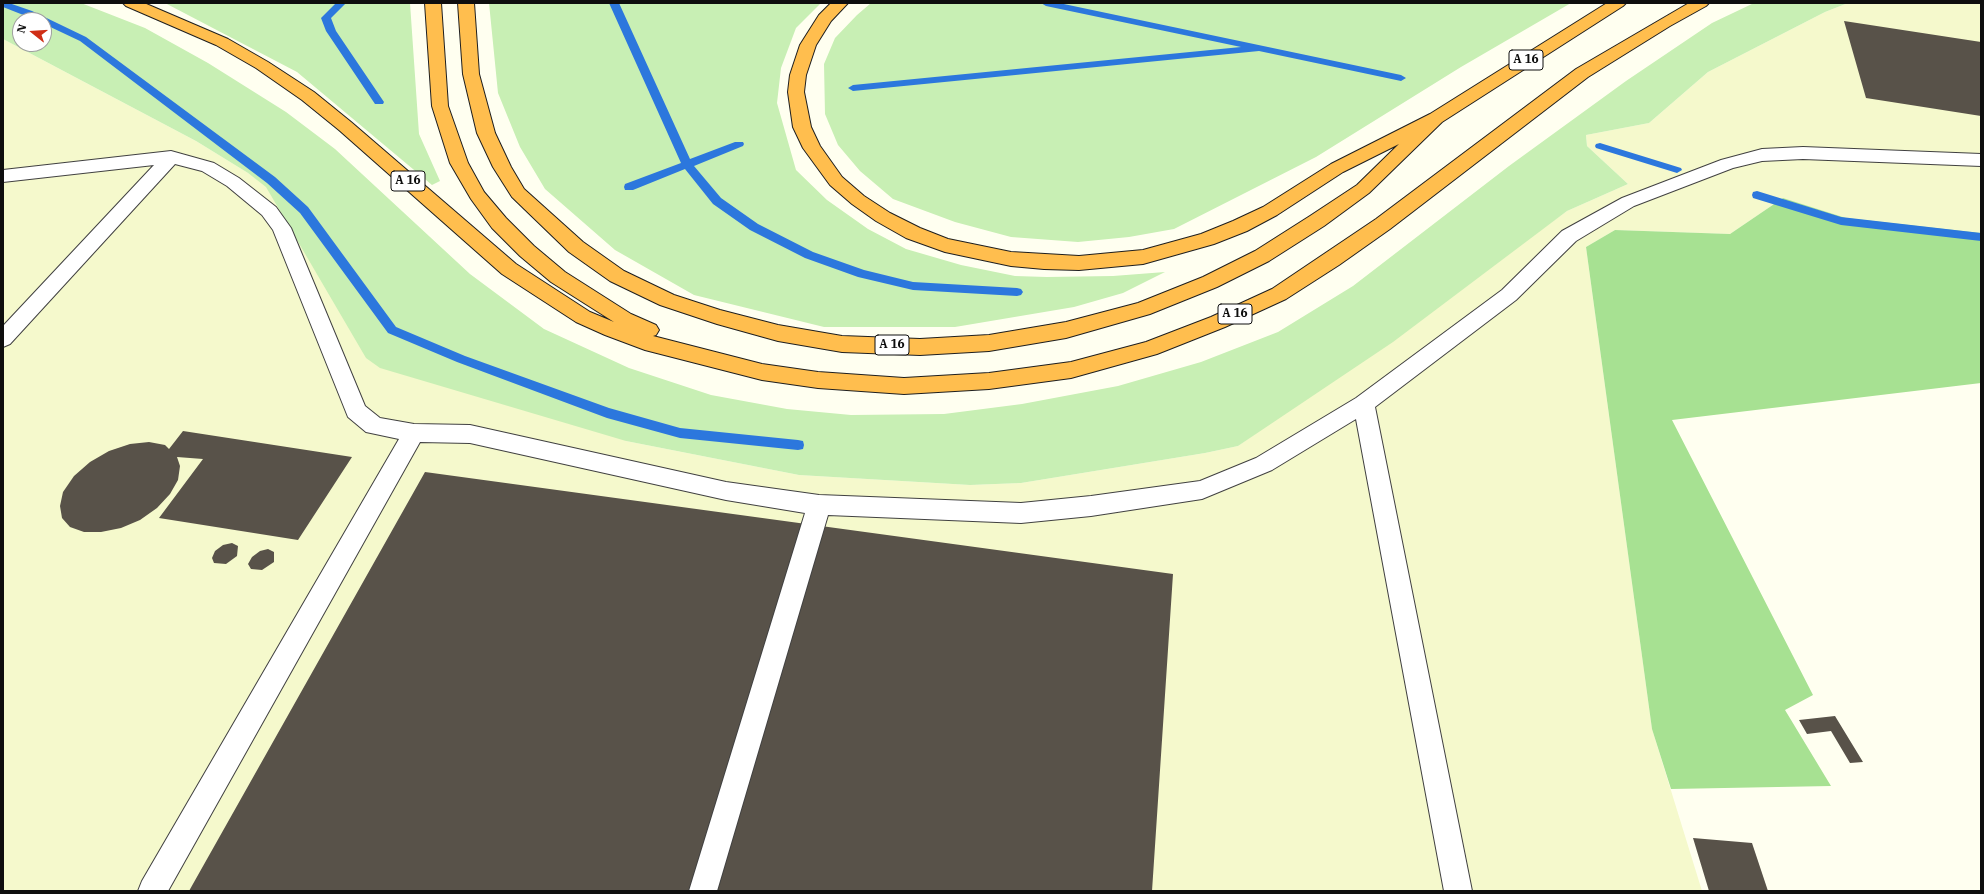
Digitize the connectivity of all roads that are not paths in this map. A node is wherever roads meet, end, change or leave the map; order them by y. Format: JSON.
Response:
{"nodes":[{"id":1,"x":131,"y":3,"type":"edge"},
{"id":2,"x":840,"y":3,"type":"edge"},
{"id":3,"x":1618,"y":3,"type":"edge"},
{"id":4,"x":1701,"y":3,"type":"edge"},
{"id":5,"x":433,"y":7,"type":"edge"},
{"id":6,"x":466,"y":7,"type":"edge"},
{"id":7,"x":1436,"y":118,"type":"junction"},
{"id":8,"x":171,"y":157,"type":"junction"},
{"id":9,"x":1981,"y":160,"type":"edge"},
{"id":10,"x":3,"y":176,"type":"edge"},
{"id":11,"x":3,"y":339,"type":"edge"},
{"id":12,"x":687,"y":352,"type":"junction"},
{"id":13,"x":1364,"y":404,"type":"junction"},
{"id":14,"x":414,"y":433,"type":"junction"},
{"id":15,"x":819,"y":505,"type":"junction"},
{"id":16,"x":152,"y":891,"type":"edge"},
{"id":17,"x":703,"y":891,"type":"edge"},
{"id":18,"x":1458,"y":891,"type":"edge"}],
"edges":[{"from":1,"to":12,"type":"highway","number":"A 16"},
{"from":2,"to":7,"type":"highway","number":"A 16"},
{"from":3,"to":7,"type":"highway","number":"A 16"},
{"from":4,"to":12,"type":"highway","number":"A 16"},
{"from":5,"to":12,"type":"highway","number":"A 16"},
{"from":6,"to":7,"type":"highway","number":"A 16"},
{"from":8,"to":10,"type":"lane"},
{"from":8,"to":11,"type":"lane"},
{"from":8,"to":14,"type":"lane"},
{"from":9,"to":13,"type":"lane"},
{"from":13,"to":15,"type":"lane"},
{"from":13,"to":18,"type":"lane"},
{"from":14,"to":15,"type":"lane"},
{"from":14,"to":16,"type":"lane"},
{"from":15,"to":17,"type":"lane"}]}
